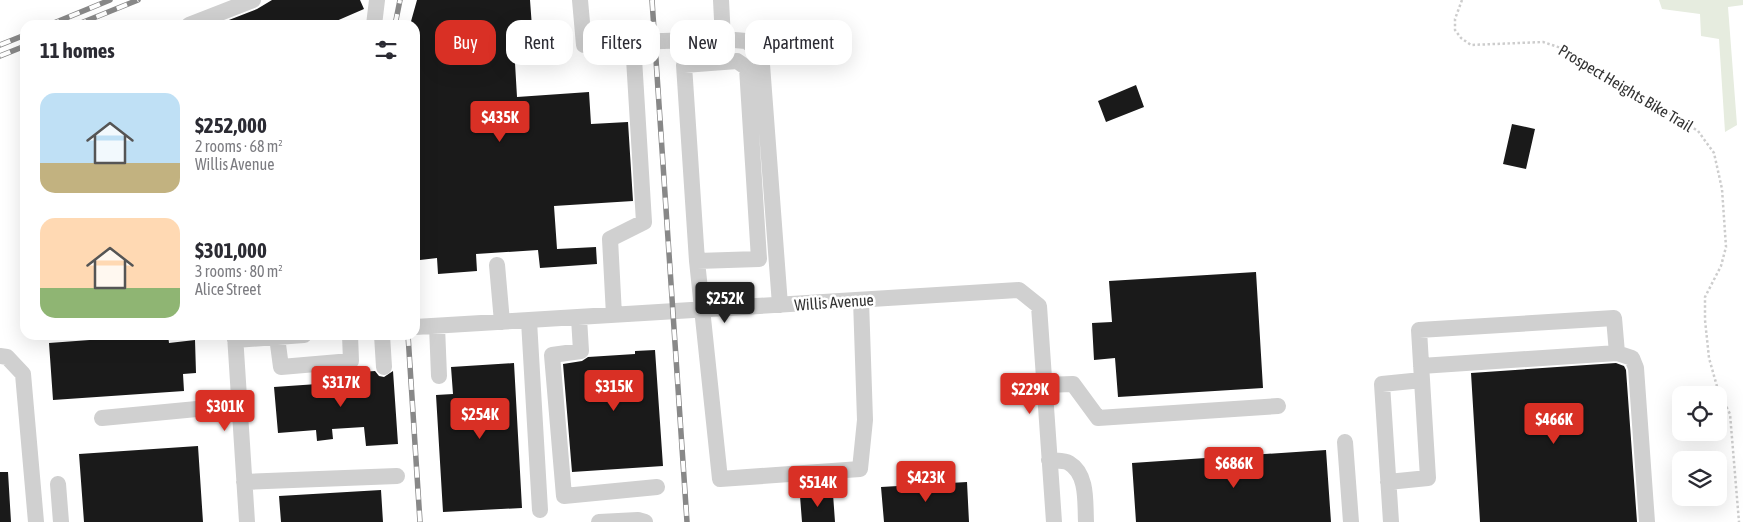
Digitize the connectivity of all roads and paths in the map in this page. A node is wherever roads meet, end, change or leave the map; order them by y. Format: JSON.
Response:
{"nodes":[{"id":1,"x":253,"y":0,"type":"edge"},
{"id":2,"x":377,"y":0,"type":"edge"},
{"id":3,"x":580,"y":0,"type":"edge"},
{"id":4,"x":721,"y":0,"type":"edge"},
{"id":5,"x":1462,"y":0,"type":"edge"},
{"id":6,"x":202,"y":20,"type":"edge"},
{"id":7,"x":375,"y":20,"type":"edge"},
{"id":8,"x":722,"y":20,"type":"edge"},
{"id":9,"x":583,"y":34,"type":"edge"},
{"id":10,"x":735,"y":40,"type":"edge"},
{"id":11,"x":634,"y":65,"type":"edge"},
{"id":12,"x":697,"y":261,"type":"junction"},
{"id":13,"x":497,"y":265,"type":"dead end"},
{"id":14,"x":861,"y":300,"type":"junction"},
{"id":15,"x":780,"y":305,"type":"junction"},
{"id":16,"x":704,"y":310,"type":"junction"},
{"id":17,"x":614,"y":315,"type":"junction"},
{"id":18,"x":579,"y":318,"type":"junction"},
{"id":19,"x":529,"y":321,"type":"junction"},
{"id":20,"x":502,"y":322,"type":"junction"},
{"id":21,"x":437,"y":326,"type":"junction"},
{"id":22,"x":420,"y":328,"type":"edge"},
{"id":23,"x":235,"y":340,"type":"edge"},
{"id":24,"x":277,"y":340,"type":"edge"},
{"id":25,"x":350,"y":340,"type":"edge"},
{"id":26,"x":382,"y":340,"type":"edge"},
{"id":27,"x":1617,"y":353,"type":"junction"},
{"id":28,"x":0,"y":356,"type":"edge"},
{"id":29,"x":384,"y":367,"type":"dead end"},
{"id":30,"x":1421,"y":373,"type":"junction"},
{"id":31,"x":439,"y":376,"type":"dead end"},
{"id":32,"x":1044,"y":385,"type":"junction"},
{"id":33,"x":239,"y":405,"type":"junction"},
{"id":34,"x":1278,"y":406,"type":"dead end"},
{"id":35,"x":102,"y":418,"type":"dead end"},
{"id":36,"x":1345,"y":442,"type":"dead end"},
{"id":37,"x":1049,"y":460,"type":"junction"},
{"id":38,"x":397,"y":476,"type":"dead end"},
{"id":39,"x":244,"y":482,"type":"junction"},
{"id":40,"x":1388,"y":482,"type":"junction"},
{"id":41,"x":58,"y":484,"type":"dead end"},
{"id":42,"x":657,"y":487,"type":"dead end"},
{"id":43,"x":540,"y":510,"type":"dead end"},
{"id":44,"x":36,"y":522,"type":"edge"},
{"id":45,"x":61,"y":522,"type":"edge"},
{"id":46,"x":247,"y":522,"type":"edge"},
{"id":47,"x":599,"y":522,"type":"edge"},
{"id":48,"x":645,"y":522,"type":"edge"},
{"id":49,"x":1054,"y":522,"type":"edge"},
{"id":50,"x":1086,"y":522,"type":"edge"},
{"id":51,"x":1351,"y":522,"type":"edge"},
{"id":52,"x":1391,"y":522,"type":"edge"},
{"id":53,"x":1647,"y":522,"type":"edge"},
{"id":54,"x":1739,"y":522,"type":"edge"}],
"edges":[{"from":1,"to":6,"type":"street"},
{"from":2,"to":7,"type":"street"},
{"from":3,"to":9,"type":"street"},
{"from":4,"to":8,"type":"street"},
{"from":5,"to":54,"type":"path","name":"Prospect Heights Bike Trail"},
{"from":10,"to":15,"type":"street"},
{"from":11,"to":17,"type":"street"},
{"from":12,"to":12,"type":"street"},
{"from":12,"to":16,"type":"street"},
{"from":13,"to":20,"type":"street"},
{"from":14,"to":15,"type":"street","name":"Willis Avenue"},
{"from":14,"to":16,"type":"street"},
{"from":14,"to":32,"type":"street","name":"Willis Avenue"},
{"from":15,"to":16,"type":"street","name":"Willis Avenue"},
{"from":16,"to":17,"type":"street","name":"Willis Avenue"},
{"from":17,"to":18,"type":"street","name":"Willis Avenue"},
{"from":18,"to":19,"type":"street","name":"Willis Avenue"},
{"from":18,"to":42,"type":"street"},
{"from":19,"to":20,"type":"street","name":"Willis Avenue"},
{"from":19,"to":43,"type":"street"},
{"from":20,"to":21,"type":"street","name":"Willis Avenue"},
{"from":21,"to":22,"type":"street","name":"Willis Avenue"},
{"from":21,"to":31,"type":"street"},
{"from":23,"to":33,"type":"street"},
{"from":24,"to":25,"type":"street"},
{"from":26,"to":29,"type":"street"},
{"from":27,"to":30,"type":"street"},
{"from":27,"to":30,"type":"street"},
{"from":27,"to":53,"type":"street"},
{"from":28,"to":44,"type":"street"},
{"from":30,"to":40,"type":"street"},
{"from":30,"to":40,"type":"street"},
{"from":32,"to":34,"type":"street"},
{"from":32,"to":37,"type":"street"},
{"from":33,"to":35,"type":"street"},
{"from":33,"to":39,"type":"street"},
{"from":36,"to":51,"type":"street"},
{"from":37,"to":49,"type":"street"},
{"from":37,"to":50,"type":"street"},
{"from":38,"to":39,"type":"street"},
{"from":39,"to":46,"type":"street"},
{"from":40,"to":52,"type":"street"},
{"from":41,"to":45,"type":"street"},
{"from":47,"to":48,"type":"street"}]}
